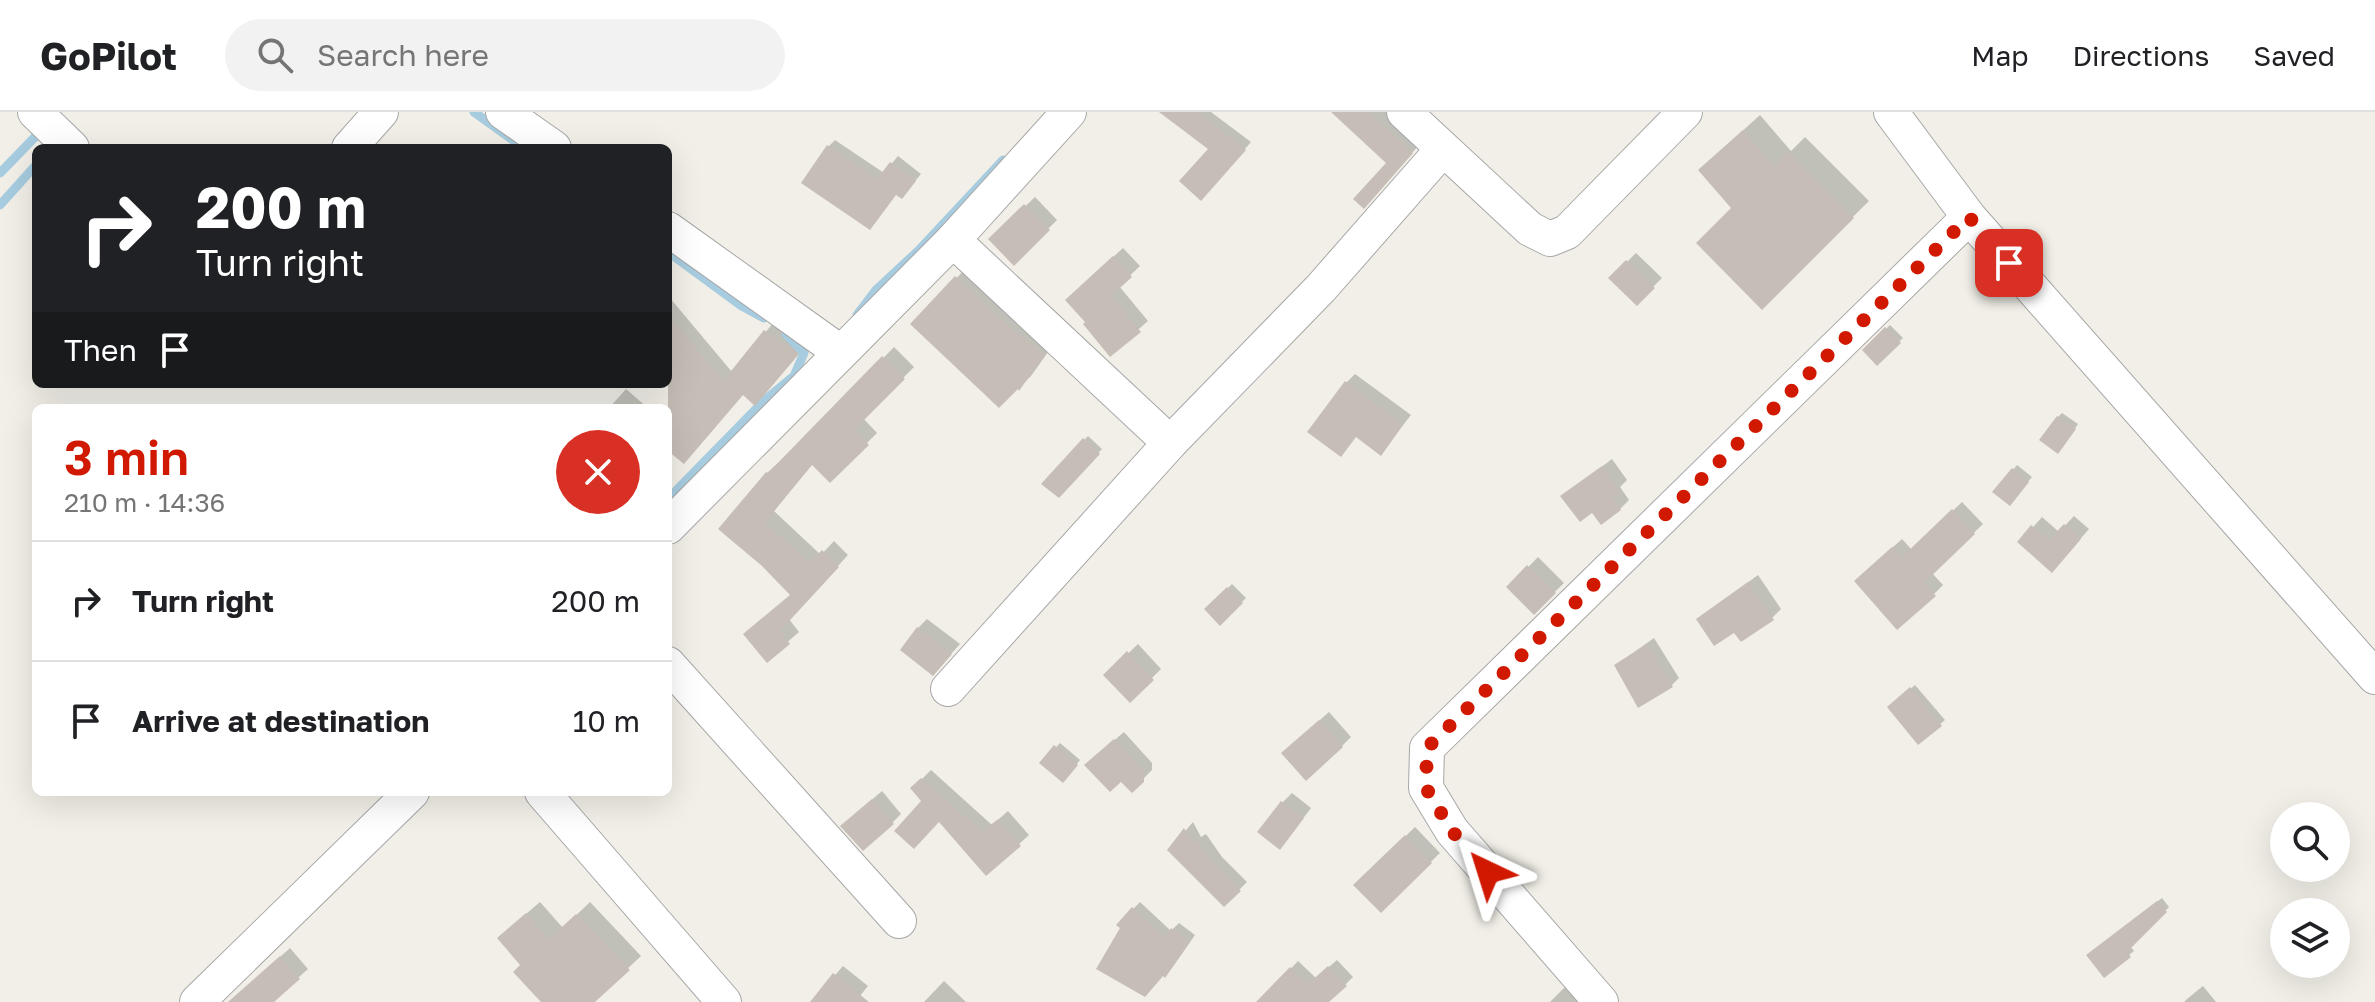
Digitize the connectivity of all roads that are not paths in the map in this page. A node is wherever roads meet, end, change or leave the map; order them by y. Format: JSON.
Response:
{"nodes":[{"id":1,"x":35,"y":112,"type":"edge"},
{"id":2,"x":381,"y":112,"type":"edge"},
{"id":3,"x":503,"y":112,"type":"edge"},
{"id":4,"x":1069,"y":112,"type":"edge"},
{"id":5,"x":1404,"y":112,"type":"edge"},
{"id":6,"x":1685,"y":112,"type":"edge"},
{"id":7,"x":1891,"y":112,"type":"edge"},
{"id":8,"x":68,"y":144,"type":"edge"},
{"id":9,"x":353,"y":144,"type":"edge"},
{"id":10,"x":548,"y":144,"type":"edge"},
{"id":11,"x":1443,"y":149,"type":"junction"},
{"id":12,"x":1969,"y":217,"type":"junction"},
{"id":13,"x":672,"y":232,"type":"edge"},
{"id":14,"x":953,"y":240,"type":"junction"},
{"id":15,"x":840,"y":352,"type":"junction"},
{"id":16,"x":1170,"y":443,"type":"junction"},
{"id":17,"x":672,"y":523,"type":"edge"},
{"id":18,"x":672,"y":668,"type":"edge"},
{"id":19,"x":2375,"y":677,"type":"edge"},
{"id":20,"x":948,"y":689,"type":"dead end"},
{"id":21,"x":408,"y":796,"type":"edge"},
{"id":22,"x":545,"y":796,"type":"edge"},
{"id":23,"x":899,"y":921,"type":"dead end"},
{"id":24,"x":209,"y":998,"type":"edge"},
{"id":25,"x":724,"y":1002,"type":"edge"},
{"id":26,"x":1601,"y":1002,"type":"edge"}],
"edges":[{"from":1,"to":8,"type":"street"},
{"from":2,"to":9,"type":"street"},
{"from":3,"to":10,"type":"street"},
{"from":4,"to":14,"type":"street"},
{"from":5,"to":11,"type":"street"},
{"from":6,"to":11,"type":"street"},
{"from":7,"to":12,"type":"street"},
{"from":11,"to":16,"type":"street"},
{"from":12,"to":19,"type":"street"},
{"from":12,"to":26,"type":"street"},
{"from":13,"to":15,"type":"street"},
{"from":14,"to":15,"type":"street"},
{"from":14,"to":16,"type":"street"},
{"from":15,"to":17,"type":"street"},
{"from":16,"to":20,"type":"street"},
{"from":18,"to":23,"type":"street"},
{"from":21,"to":24,"type":"street"},
{"from":22,"to":25,"type":"street"}]}
